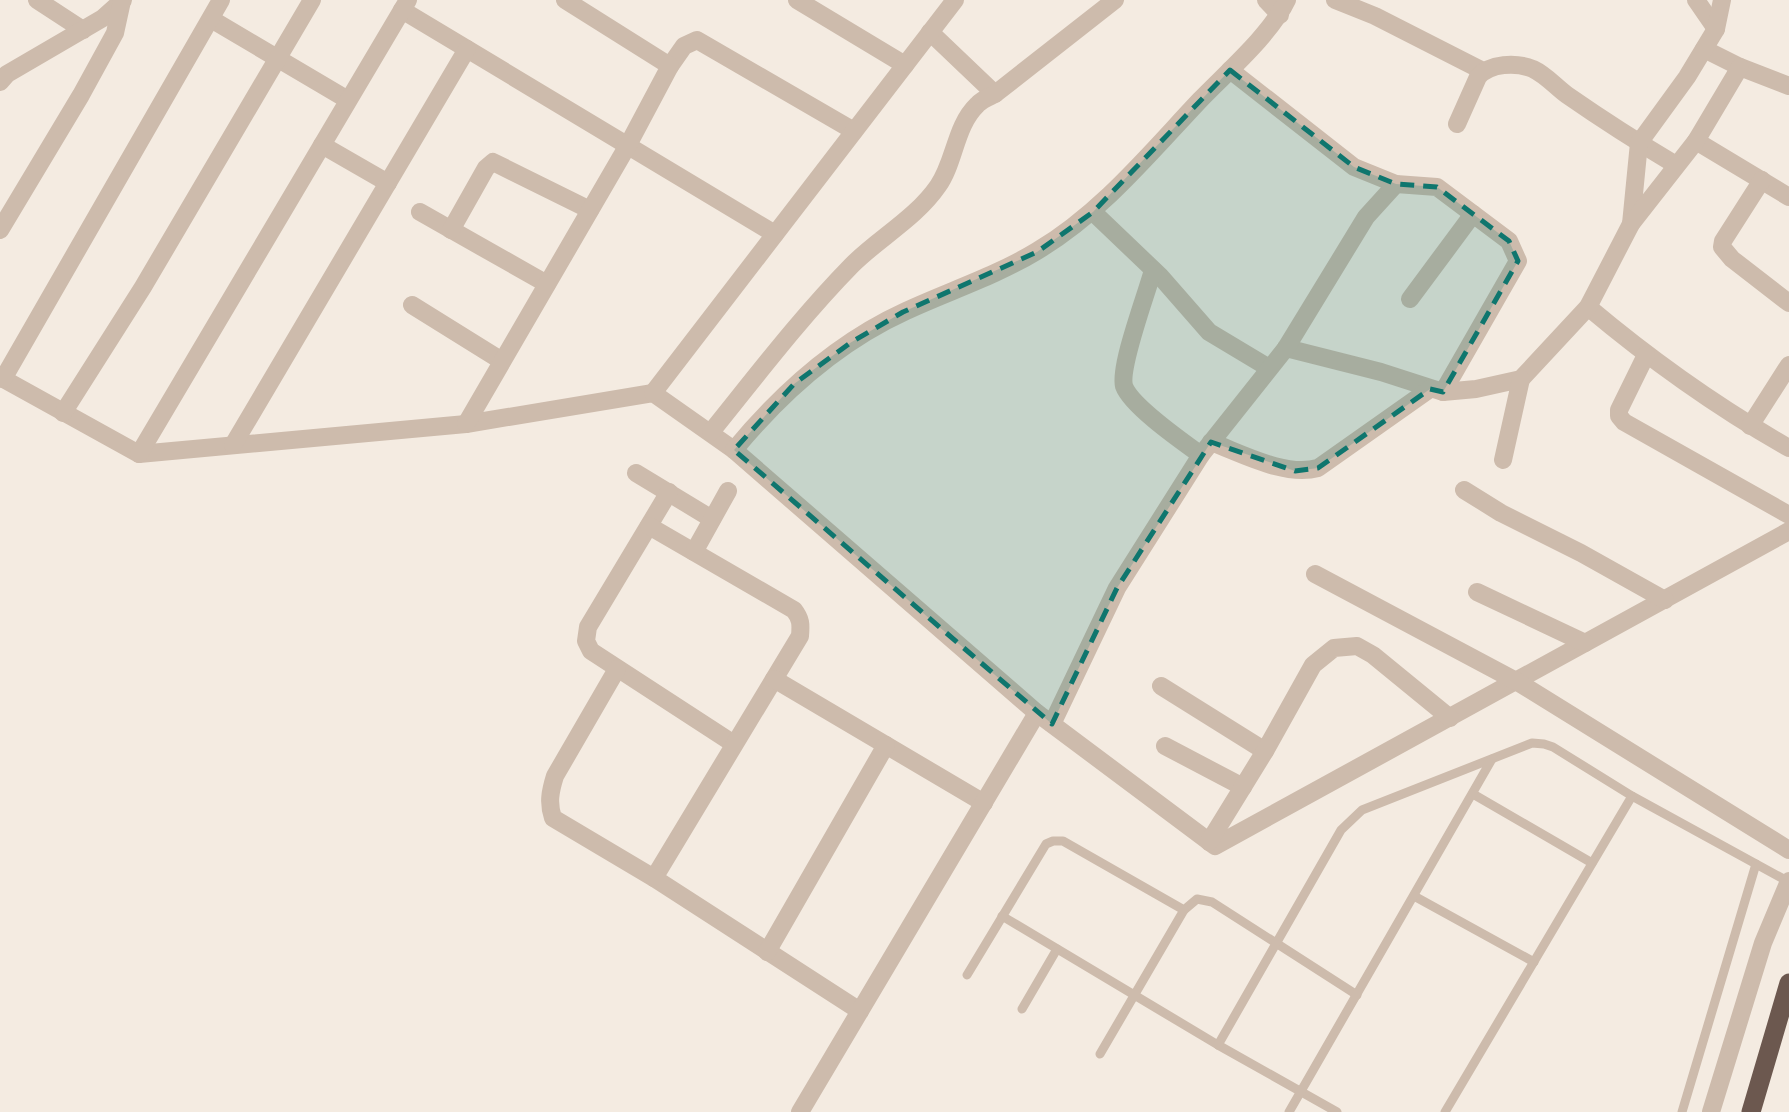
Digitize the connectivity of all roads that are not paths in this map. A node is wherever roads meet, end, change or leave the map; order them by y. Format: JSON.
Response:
{"nodes":[{"id":1,"x":37,"y":0,"type":"edge"},
{"id":2,"x":123,"y":0,"type":"edge"},
{"id":3,"x":221,"y":0,"type":"edge"},
{"id":4,"x":312,"y":0,"type":"edge"},
{"id":5,"x":565,"y":0,"type":"edge"},
{"id":6,"x":797,"y":0,"type":"edge"},
{"id":7,"x":955,"y":0,"type":"edge"},
{"id":8,"x":1115,"y":0,"type":"edge"},
{"id":9,"x":1266,"y":0,"type":"edge"},
{"id":10,"x":1335,"y":0,"type":"edge"},
{"id":11,"x":1696,"y":0,"type":"edge"},
{"id":12,"x":1722,"y":0,"type":"edge"},
{"id":13,"x":405,"y":5,"type":"edge"},
{"id":14,"x":1283,"y":7,"type":"edge"},
{"id":15,"x":211,"y":19,"type":"junction"},
{"id":16,"x":1716,"y":29,"type":"junction"},
{"id":17,"x":83,"y":30,"type":"junction"},
{"id":18,"x":930,"y":32,"type":"junction"},
{"id":19,"x":467,"y":49,"type":"junction"},
{"id":20,"x":1704,"y":49,"type":"junction"},
{"id":21,"x":278,"y":60,"type":"junction"},
{"id":22,"x":905,"y":65,"type":"junction"},
{"id":23,"x":7,"y":66,"type":"edge"},
{"id":24,"x":670,"y":66,"type":"junction"},
{"id":25,"x":1740,"y":67,"type":"junction"},
{"id":26,"x":1230,"y":70,"type":"junction"},
{"id":27,"x":1483,"y":71,"type":"junction"},
{"id":28,"x":0,"y":82,"type":"edge"},
{"id":29,"x":1789,"y":86,"type":"edge"},
{"id":30,"x":995,"y":93,"type":"junction"},
{"id":31,"x":348,"y":100,"type":"junction"},
{"id":32,"x":1457,"y":124,"type":"dead end"},
{"id":33,"x":854,"y":131,"type":"junction"},
{"id":34,"x":1696,"y":141,"type":"junction"},
{"id":35,"x":1639,"y":143,"type":"junction"},
{"id":36,"x":322,"y":145,"type":"junction"},
{"id":37,"x":628,"y":145,"type":"junction"},
{"id":38,"x":1676,"y":165,"type":"junction"},
{"id":39,"x":1762,"y":180,"type":"junction"},
{"id":40,"x":388,"y":183,"type":"junction"},
{"id":41,"x":1396,"y":184,"type":"junction"},
{"id":42,"x":1789,"y":197,"type":"edge"},
{"id":43,"x":590,"y":210,"type":"junction"},
{"id":44,"x":420,"y":212,"type":"dead end"},
{"id":45,"x":1093,"y":212,"type":"junction"},
{"id":46,"x":1473,"y":214,"type":"junction"},
{"id":47,"x":1631,"y":224,"type":"junction"},
{"id":48,"x":0,"y":230,"type":"edge"},
{"id":49,"x":451,"y":230,"type":"junction"},
{"id":50,"x":775,"y":233,"type":"junction"},
{"id":51,"x":1153,"y":270,"type":"junction"},
{"id":52,"x":547,"y":284,"type":"junction"},
{"id":53,"x":1410,"y":299,"type":"dead end"},
{"id":54,"x":1789,"y":303,"type":"edge"},
{"id":55,"x":412,"y":305,"type":"dead end"},
{"id":56,"x":1588,"y":307,"type":"junction"},
{"id":57,"x":1286,"y":348,"type":"junction"},
{"id":58,"x":1646,"y":355,"type":"junction"},
{"id":59,"x":502,"y":361,"type":"junction"},
{"id":60,"x":1789,"y":365,"type":"edge"},
{"id":61,"x":1269,"y":368,"type":"junction"},
{"id":62,"x":2,"y":378,"type":"edge"},
{"id":63,"x":1521,"y":379,"type":"junction"},
{"id":64,"x":1437,"y":390,"type":"junction"},
{"id":65,"x":653,"y":393,"type":"junction"},
{"id":66,"x":63,"y":413,"type":"junction"},
{"id":67,"x":466,"y":424,"type":"junction"},
{"id":68,"x":1750,"y":426,"type":"junction"},
{"id":69,"x":711,"y":432,"type":"junction"},
{"id":70,"x":233,"y":445,"type":"junction"},
{"id":71,"x":1789,"y":448,"type":"edge"},
{"id":72,"x":1206,"y":449,"type":"junction"},
{"id":73,"x":734,"y":450,"type":"junction"},
{"id":74,"x":139,"y":454,"type":"junction"},
{"id":75,"x":1503,"y":460,"type":"dead end"},
{"id":76,"x":636,"y":473,"type":"dead end"},
{"id":77,"x":1464,"y":490,"type":"dead end"},
{"id":78,"x":727,"y":491,"type":"dead end"},
{"id":79,"x":669,"y":492,"type":"junction"},
{"id":80,"x":1789,"y":515,"type":"edge"},
{"id":81,"x":712,"y":519,"type":"junction"},
{"id":82,"x":649,"y":526,"type":"junction"},
{"id":83,"x":1789,"y":531,"type":"edge"},
{"id":84,"x":694,"y":552,"type":"junction"},
{"id":85,"x":1315,"y":574,"type":"dead end"},
{"id":86,"x":1477,"y":592,"type":"dead end"},
{"id":87,"x":1665,"y":600,"type":"junction"},
{"id":88,"x":1585,"y":643,"type":"junction"},
{"id":89,"x":617,"y":669,"type":"junction"},
{"id":90,"x":774,"y":679,"type":"junction"},
{"id":91,"x":1516,"y":681,"type":"junction"},
{"id":92,"x":1161,"y":687,"type":"dead end"},
{"id":93,"x":1450,"y":718,"type":"junction"},
{"id":94,"x":1045,"y":719,"type":"junction"},
{"id":95,"x":734,"y":744,"type":"junction"},
{"id":96,"x":886,"y":745,"type":"junction"},
{"id":97,"x":1165,"y":746,"type":"dead end"},
{"id":98,"x":1265,"y":751,"type":"junction"},
{"id":99,"x":1492,"y":759,"type":"junction"},
{"id":100,"x":1243,"y":787,"type":"junction"},
{"id":101,"x":1473,"y":794,"type":"junction"},
{"id":102,"x":1632,"y":796,"type":"junction"},
{"id":103,"x":984,"y":803,"type":"junction"},
{"id":104,"x":1209,"y":842,"type":"junction"},
{"id":105,"x":1789,"y":850,"type":"edge"},
{"id":106,"x":1592,"y":863,"type":"junction"},
{"id":107,"x":1756,"y":864,"type":"junction"},
{"id":108,"x":654,"y":878,"type":"junction"},
{"id":109,"x":1789,"y":881,"type":"edge"},
{"id":110,"x":1414,"y":896,"type":"junction"},
{"id":111,"x":1184,"y":910,"type":"junction"},
{"id":112,"x":1002,"y":916,"type":"junction"},
{"id":113,"x":1277,"y":943,"type":"junction"},
{"id":114,"x":1057,"y":949,"type":"junction"},
{"id":115,"x":767,"y":952,"type":"junction"},
{"id":116,"x":1534,"y":962,"type":"junction"},
{"id":117,"x":967,"y":975,"type":"dead end"},
{"id":118,"x":1789,"y":983,"type":"edge"},
{"id":119,"x":1134,"y":995,"type":"junction"},
{"id":120,"x":1357,"y":996,"type":"junction"},
{"id":121,"x":1022,"y":1009,"type":"dead end"},
{"id":122,"x":860,"y":1011,"type":"junction"},
{"id":123,"x":1218,"y":1045,"type":"junction"},
{"id":124,"x":1100,"y":1054,"type":"dead end"},
{"id":125,"x":1302,"y":1092,"type":"junction"},
{"id":126,"x":800,"y":1112,"type":"edge"},
{"id":127,"x":1289,"y":1112,"type":"edge"},
{"id":128,"x":1337,"y":1112,"type":"edge"},
{"id":129,"x":1445,"y":1112,"type":"edge"},
{"id":130,"x":1682,"y":1112,"type":"edge"},
{"id":131,"x":1711,"y":1112,"type":"edge"},
{"id":132,"x":1751,"y":1112,"type":"edge"}],
"edges":[{"from":1,"to":17,"type":"street"},
{"from":2,"to":17,"type":"street"},
{"from":2,"to":48,"type":"street"},
{"from":3,"to":15,"type":"street"},
{"from":4,"to":21,"type":"street"},
{"from":5,"to":24,"type":"street"},
{"from":6,"to":22,"type":"street"},
{"from":7,"to":18,"type":"street"},
{"from":8,"to":30,"type":"street"},
{"from":9,"to":14,"type":"street"},
{"from":10,"to":27,"type":"street"},
{"from":11,"to":16,"type":"street"},
{"from":12,"to":16,"type":"street"},
{"from":13,"to":19,"type":"street"},
{"from":13,"to":31,"type":"street"},
{"from":14,"to":26,"type":"street"},
{"from":15,"to":21,"type":"street"},
{"from":15,"to":62,"type":"street"},
{"from":16,"to":20,"type":"street"},
{"from":17,"to":23,"type":"street"},
{"from":18,"to":22,"type":"street"},
{"from":18,"to":30,"type":"street"},
{"from":19,"to":37,"type":"street"},
{"from":19,"to":40,"type":"street"},
{"from":20,"to":25,"type":"street"},
{"from":20,"to":35,"type":"street"},
{"from":21,"to":31,"type":"street"},
{"from":21,"to":66,"type":"street"},
{"from":22,"to":33,"type":"street"},
{"from":23,"to":28,"type":"street"},
{"from":24,"to":33,"type":"street"},
{"from":24,"to":37,"type":"street"},
{"from":25,"to":29,"type":"street"},
{"from":25,"to":34,"type":"street"},
{"from":26,"to":41,"type":"street"},
{"from":26,"to":45,"type":"street"},
{"from":27,"to":32,"type":"street"},
{"from":27,"to":35,"type":"street"},
{"from":30,"to":69,"type":"street"},
{"from":31,"to":36,"type":"street"},
{"from":33,"to":50,"type":"street"},
{"from":34,"to":38,"type":"street"},
{"from":34,"to":39,"type":"street"},
{"from":35,"to":38,"type":"street"},
{"from":35,"to":47,"type":"street"},
{"from":36,"to":40,"type":"street"},
{"from":36,"to":74,"type":"street"},
{"from":37,"to":43,"type":"street"},
{"from":37,"to":50,"type":"street"},
{"from":38,"to":47,"type":"street"},
{"from":39,"to":42,"type":"street"},
{"from":39,"to":54,"type":"street"},
{"from":40,"to":70,"type":"street"},
{"from":41,"to":46,"type":"street"},
{"from":41,"to":57,"type":"street"},
{"from":43,"to":49,"type":"street"},
{"from":43,"to":52,"type":"street"},
{"from":44,"to":49,"type":"street"},
{"from":45,"to":51,"type":"street"},
{"from":45,"to":73,"type":"street"},
{"from":46,"to":53,"type":"street"},
{"from":46,"to":64,"type":"street"},
{"from":47,"to":56,"type":"street"},
{"from":49,"to":52,"type":"street"},
{"from":50,"to":65,"type":"street"},
{"from":51,"to":61,"type":"street"},
{"from":51,"to":72,"type":"street"},
{"from":52,"to":59,"type":"street"},
{"from":55,"to":59,"type":"street"},
{"from":56,"to":58,"type":"street"},
{"from":56,"to":63,"type":"street"},
{"from":57,"to":61,"type":"street"},
{"from":57,"to":64,"type":"street"},
{"from":58,"to":68,"type":"street"},
{"from":58,"to":80,"type":"street"},
{"from":59,"to":67,"type":"street"},
{"from":60,"to":68,"type":"street"},
{"from":61,"to":72,"type":"street"},
{"from":62,"to":66,"type":"street"},
{"from":63,"to":64,"type":"street"},
{"from":63,"to":75,"type":"street"},
{"from":64,"to":72,"type":"street"},
{"from":65,"to":67,"type":"street"},
{"from":65,"to":69,"type":"street"},
{"from":66,"to":74,"type":"street"},
{"from":67,"to":70,"type":"street"},
{"from":68,"to":71,"type":"street"},
{"from":69,"to":73,"type":"street"},
{"from":70,"to":74,"type":"street"},
{"from":72,"to":94,"type":"street"},
{"from":73,"to":94,"type":"street"},
{"from":76,"to":79,"type":"street"},
{"from":77,"to":87,"type":"street"},
{"from":78,"to":81,"type":"street"},
{"from":79,"to":81,"type":"street"},
{"from":79,"to":82,"type":"street"},
{"from":81,"to":84,"type":"street"},
{"from":82,"to":84,"type":"street"},
{"from":82,"to":89,"type":"street"},
{"from":83,"to":87,"type":"street"},
{"from":84,"to":90,"type":"street"},
{"from":85,"to":91,"type":"street"},
{"from":86,"to":88,"type":"street"},
{"from":87,"to":88,"type":"street"},
{"from":88,"to":91,"type":"street"},
{"from":89,"to":95,"type":"street"},
{"from":89,"to":108,"type":"street"},
{"from":90,"to":95,"type":"street"},
{"from":90,"to":96,"type":"street"},
{"from":91,"to":93,"type":"street"},
{"from":91,"to":105,"type":"street"},
{"from":92,"to":98,"type":"street"},
{"from":93,"to":98,"type":"street"},
{"from":93,"to":104,"type":"street"},
{"from":94,"to":103,"type":"street"},
{"from":94,"to":104,"type":"street"},
{"from":95,"to":108,"type":"street"},
{"from":96,"to":103,"type":"street"},
{"from":96,"to":115,"type":"street"},
{"from":97,"to":100,"type":"street"},
{"from":98,"to":100,"type":"street"},
{"from":99,"to":101,"type":"lane"},
{"from":99,"to":102,"type":"lane"},
{"from":99,"to":113,"type":"lane"},
{"from":100,"to":104,"type":"street"},
{"from":101,"to":106,"type":"lane"},
{"from":101,"to":110,"type":"lane"},
{"from":102,"to":106,"type":"lane"},
{"from":102,"to":107,"type":"lane"},
{"from":103,"to":122,"type":"street"},
{"from":106,"to":116,"type":"lane"},
{"from":107,"to":109,"type":"lane"},
{"from":107,"to":130,"type":"lane"},
{"from":108,"to":115,"type":"street"},
{"from":109,"to":131,"type":"street"},
{"from":110,"to":116,"type":"lane"},
{"from":110,"to":120,"type":"lane"},
{"from":111,"to":112,"type":"lane"},
{"from":111,"to":113,"type":"lane"},
{"from":111,"to":119,"type":"lane"},
{"from":112,"to":114,"type":"lane"},
{"from":112,"to":117,"type":"lane"},
{"from":113,"to":120,"type":"lane"},
{"from":113,"to":123,"type":"lane"},
{"from":114,"to":119,"type":"lane"},
{"from":114,"to":121,"type":"lane"},
{"from":115,"to":122,"type":"street"},
{"from":116,"to":129,"type":"lane"},
{"from":118,"to":132,"type":"highway"},
{"from":119,"to":123,"type":"lane"},
{"from":119,"to":124,"type":"lane"},
{"from":120,"to":125,"type":"lane"},
{"from":122,"to":126,"type":"street"},
{"from":123,"to":125,"type":"lane"},
{"from":125,"to":127,"type":"lane"},
{"from":125,"to":128,"type":"lane"}]}
